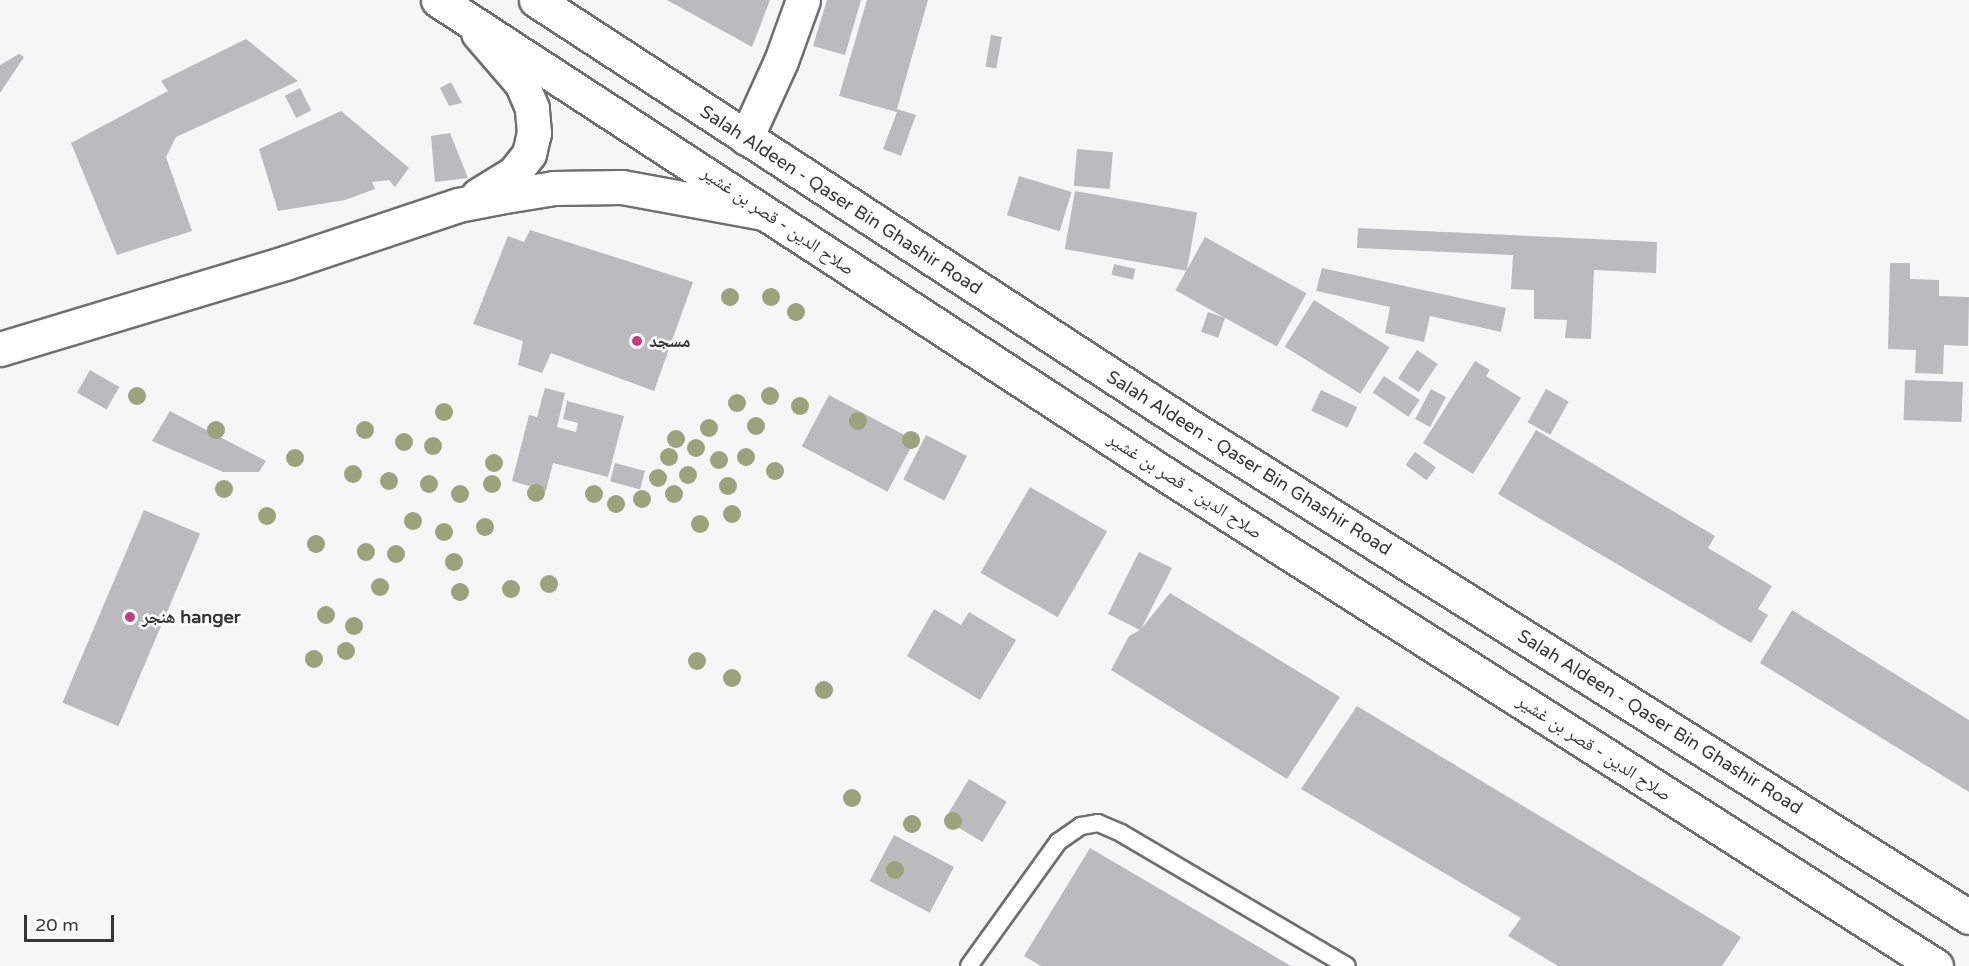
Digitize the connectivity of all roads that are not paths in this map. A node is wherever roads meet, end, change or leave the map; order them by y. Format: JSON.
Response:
{"nodes":[{"id":1,"x":536,"y":0,"type":"edge"},
{"id":2,"x":803,"y":0,"type":"edge"},
{"id":3,"x":443,"y":3,"type":"edge"},
{"id":4,"x":746,"y":138,"type":"junction"},
{"id":5,"x":458,"y":206,"type":"junction"},
{"id":6,"x":764,"y":213,"type":"junction"},
{"id":7,"x":0,"y":349,"type":"edge"},
{"id":8,"x":1969,"y":917,"type":"edge"},
{"id":9,"x":969,"y":966,"type":"edge"},
{"id":10,"x":1347,"y":966,"type":"edge"},
{"id":11,"x":1936,"y":966,"type":"edge"}],
"edges":[{"from":1,"to":4,"type":"main road","name":"Salah Aldeen - Qaser Bin Ghashir Road"},
{"from":2,"to":4,"type":"main road"},
{"from":3,"to":5,"type":"main road"},
{"from":3,"to":6,"type":"main road","name":"صلاح الدين - قصر بن غشير"},
{"from":4,"to":8,"type":"main road","name":"Salah Aldeen - Qaser Bin Ghashir Road"},
{"from":5,"to":6,"type":"main road"},
{"from":5,"to":7,"type":"main road"},
{"from":6,"to":11,"type":"main road","name":"صلاح الدين - قصر بن غشير"},
{"from":9,"to":10,"type":"lane"}]}
